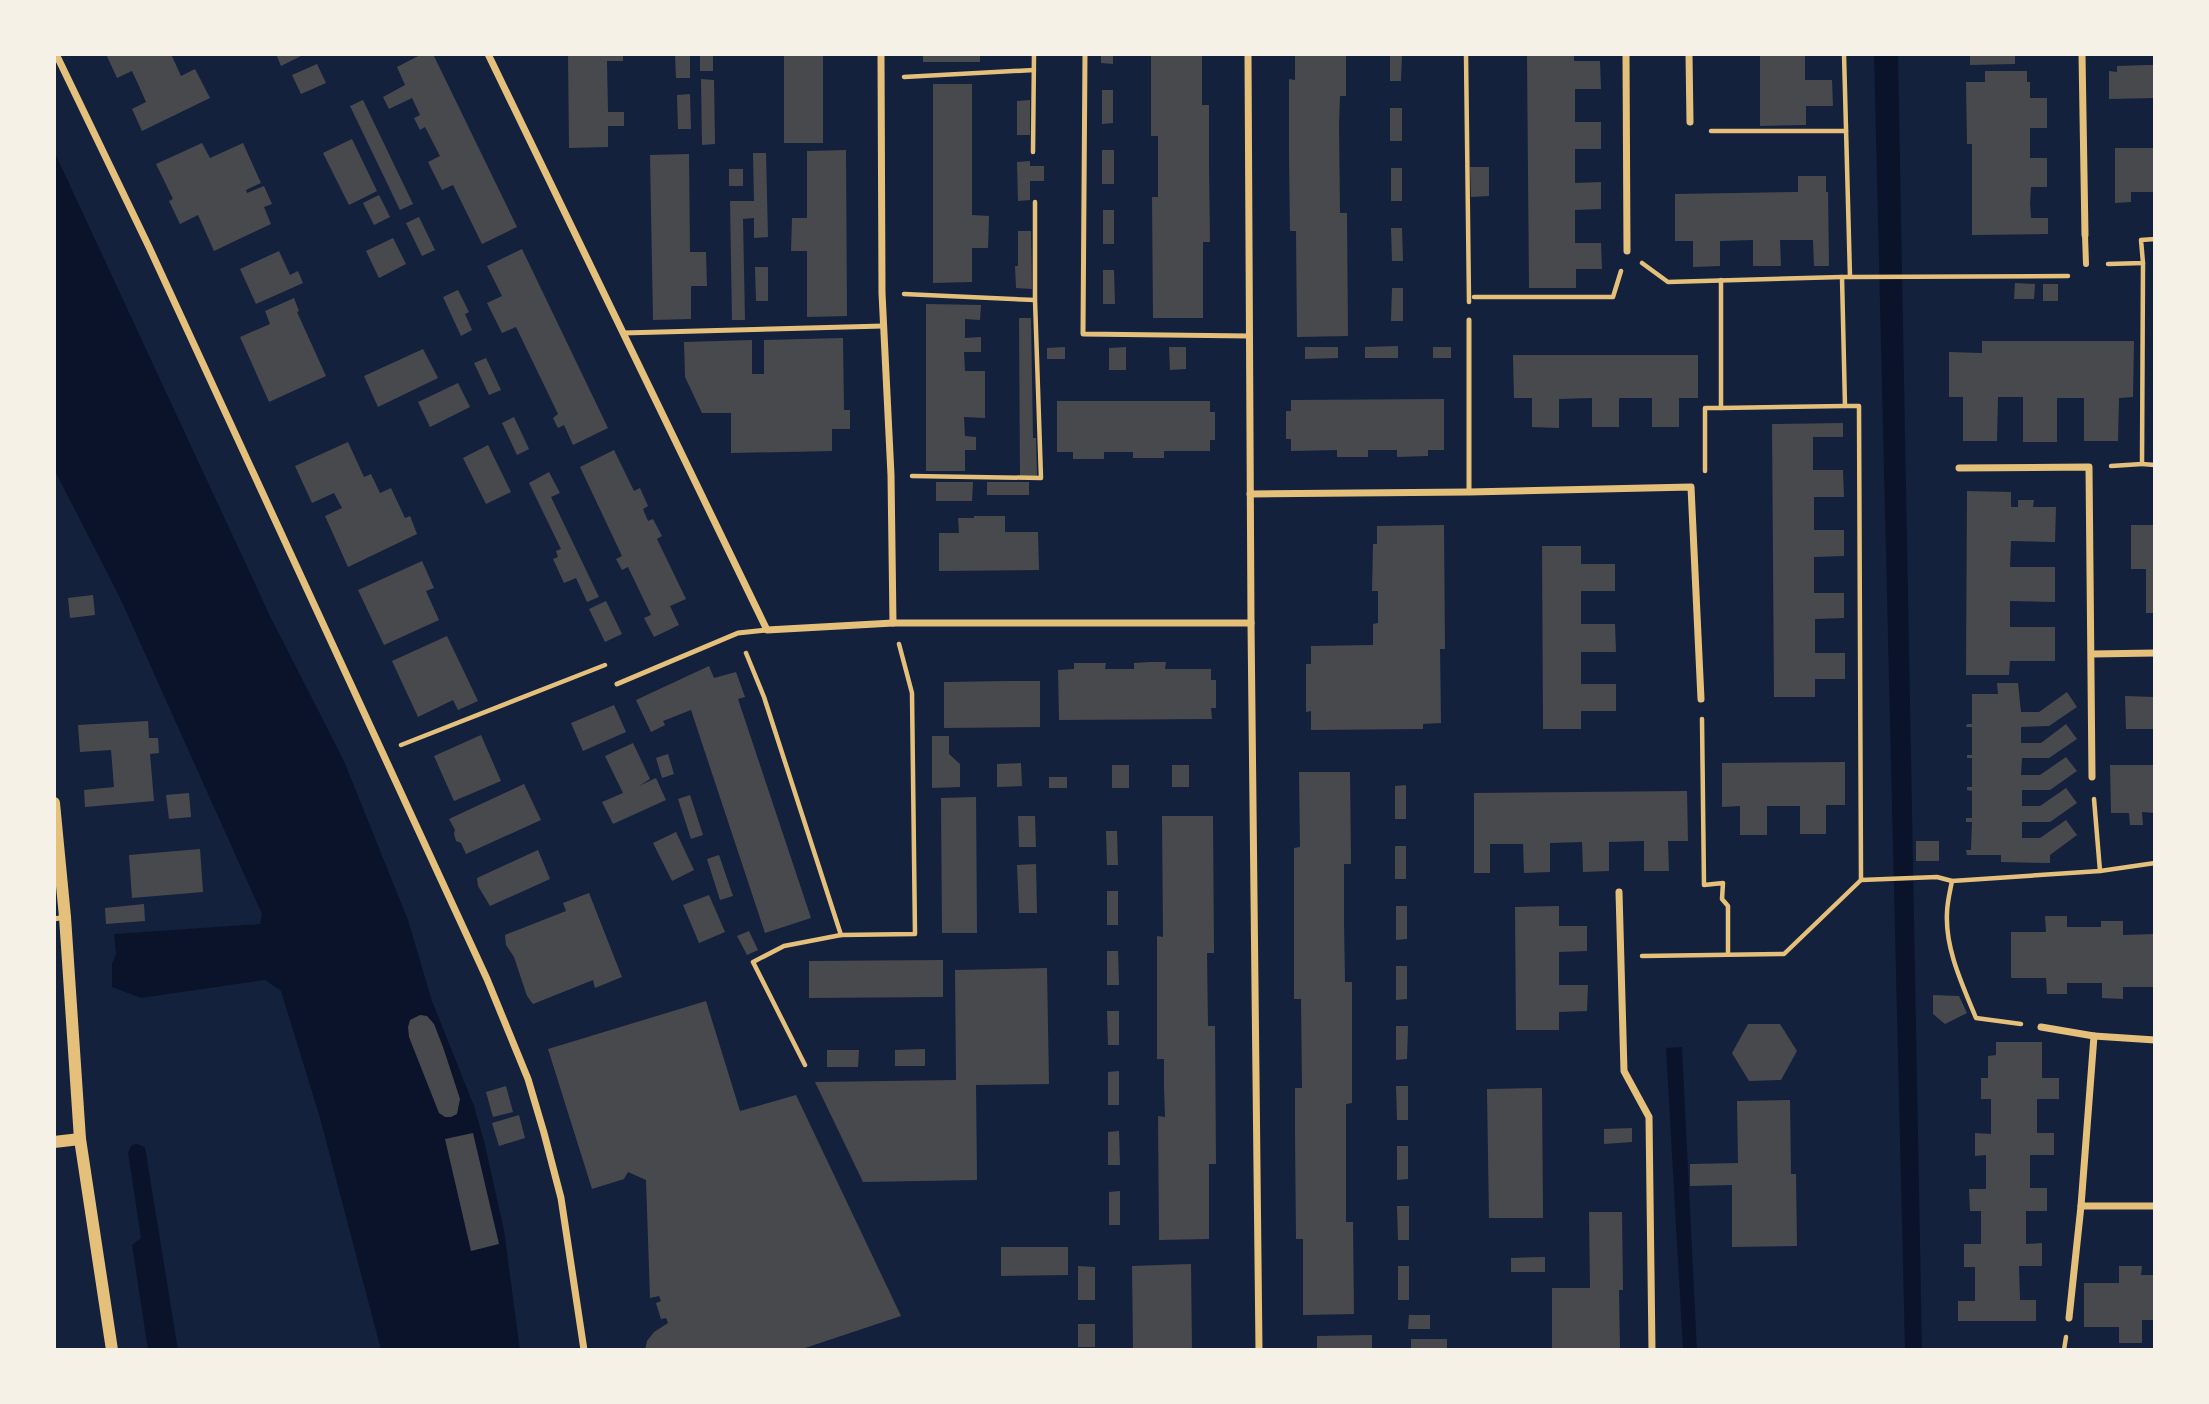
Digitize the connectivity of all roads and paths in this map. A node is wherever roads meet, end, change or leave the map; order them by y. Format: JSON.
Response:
{"nodes":[{"id":1,"x":56,"y":54,"type":"edge"},
{"id":2,"x":488,"y":54,"type":"edge"},
{"id":3,"x":881,"y":54,"type":"edge"},
{"id":4,"x":1034,"y":54,"type":"edge"},
{"id":5,"x":1085,"y":54,"type":"edge"},
{"id":6,"x":1248,"y":54,"type":"edge"},
{"id":7,"x":1465,"y":54,"type":"edge"},
{"id":8,"x":1626,"y":54,"type":"edge"},
{"id":9,"x":1689,"y":54,"type":"edge"},
{"id":10,"x":1844,"y":54,"type":"edge"},
{"id":11,"x":2082,"y":54,"type":"edge"},
{"id":12,"x":1034,"y":70,"type":"junction"},
{"id":13,"x":882,"y":78,"type":"junction"},
{"id":14,"x":1690,"y":122,"type":"joint"},
{"id":15,"x":1846,"y":131,"type":"junction"},
{"id":16,"x":1033,"y":152,"type":"dead end"},
{"id":17,"x":1035,"y":202,"type":"dead end"},
{"id":18,"x":2085,"y":235,"type":"joint"},
{"id":19,"x":2155,"y":239,"type":"edge"},
{"id":20,"x":1627,"y":251,"type":"junction"},
{"id":21,"x":2143,"y":263,"type":"junction"},
{"id":22,"x":2086,"y":264,"type":"junction"},
{"id":23,"x":1842,"y":277,"type":"junction"},
{"id":24,"x":1850,"y":277,"type":"junction"},
{"id":25,"x":1721,"y":280,"type":"junction"},
{"id":26,"x":882,"y":293,"type":"junction"},
{"id":27,"x":1469,"y":297,"type":"junction"},
{"id":28,"x":1035,"y":300,"type":"junction"},
{"id":29,"x":1469,"y":320,"type":"joint"},
{"id":30,"x":883,"y":326,"type":"junction"},
{"id":31,"x":623,"y":333,"type":"junction"},
{"id":32,"x":1249,"y":336,"type":"junction"},
{"id":33,"x":1845,"y":406,"type":"junction"},
{"id":34,"x":1721,"y":408,"type":"junction"},
{"id":35,"x":2142,"y":464,"type":"junction"},
{"id":36,"x":2155,"y":465,"type":"edge"},
{"id":37,"x":2089,"y":467,"type":"junction"},
{"id":38,"x":1959,"y":468,"type":"dead end"},
{"id":39,"x":891,"y":475,"type":"junction"},
{"id":40,"x":1691,"y":487,"type":"junction"},
{"id":41,"x":1469,"y":492,"type":"junction"},
{"id":42,"x":1250,"y":494,"type":"junction"},
{"id":43,"x":894,"y":623,"type":"junction"},
{"id":44,"x":1251,"y":623,"type":"junction"},
{"id":45,"x":766,"y":630,"type":"junction"},
{"id":46,"x":738,"y":634,"type":"junction"},
{"id":47,"x":2155,"y":653,"type":"edge"},
{"id":48,"x":2092,"y":654,"type":"junction"},
{"id":49,"x":617,"y":684,"type":"joint"},
{"id":50,"x":1701,"y":699,"type":"joint"},
{"id":51,"x":382,"y":753,"type":"junction"},
{"id":52,"x":2092,"y":777,"type":"joint"},
{"id":53,"x":54,"y":803,"type":"edge"},
{"id":54,"x":2155,"y":863,"type":"edge"},
{"id":55,"x":2100,"y":871,"type":"junction"},
{"id":56,"x":1861,"y":880,"type":"junction"},
{"id":57,"x":1952,"y":881,"type":"junction"},
{"id":58,"x":1619,"y":892,"type":"dead end"},
{"id":59,"x":60,"y":918,"type":"edge"},
{"id":60,"x":841,"y":935,"type":"junction"},
{"id":61,"x":1728,"y":954,"type":"junction"},
{"id":62,"x":1621,"y":956,"type":"junction"},
{"id":63,"x":2041,"y":1027,"type":"joint"},
{"id":64,"x":2094,"y":1036,"type":"junction"},
{"id":65,"x":2155,"y":1040,"type":"edge"},
{"id":66,"x":805,"y":1065,"type":"dead end"},
{"id":67,"x":80,"y":1139,"type":"junction"},
{"id":68,"x":54,"y":1142,"type":"edge"},
{"id":69,"x":2081,"y":1206,"type":"junction"},
{"id":70,"x":2155,"y":1206,"type":"edge"},
{"id":71,"x":2069,"y":1318,"type":"dead end"},
{"id":72,"x":112,"y":1350,"type":"edge"},
{"id":73,"x":584,"y":1350,"type":"edge"},
{"id":74,"x":1259,"y":1350,"type":"edge"},
{"id":75,"x":1652,"y":1350,"type":"edge"}],
"edges":[{"from":1,"to":51,"type":"street"},
{"from":2,"to":31,"type":"street"},
{"from":3,"to":13,"type":"street"},
{"from":4,"to":12,"type":"path"},
{"from":5,"to":32,"type":"lane"},
{"from":6,"to":32,"type":"street"},
{"from":7,"to":27,"type":"path"},
{"from":8,"to":20,"type":"street"},
{"from":9,"to":14,"type":"street"},
{"from":10,"to":15,"type":"path"},
{"from":11,"to":18,"type":"street"},
{"from":12,"to":13,"type":"path"},
{"from":12,"to":16,"type":"path"},
{"from":13,"to":26,"type":"street"},
{"from":14,"to":15,"type":"path"},
{"from":15,"to":24,"type":"path"},
{"from":17,"to":28,"type":"path"},
{"from":18,"to":22,"type":"street"},
{"from":19,"to":21,"type":"path"},
{"from":20,"to":25,"type":"path"},
{"from":20,"to":27,"type":"path"},
{"from":21,"to":22,"type":"path"},
{"from":21,"to":35,"type":"path"},
{"from":22,"to":24,"type":"path"},
{"from":23,"to":24,"type":"path"},
{"from":23,"to":25,"type":"path"},
{"from":23,"to":33,"type":"path"},
{"from":25,"to":34,"type":"path"},
{"from":26,"to":28,"type":"path"},
{"from":26,"to":30,"type":"street"},
{"from":27,"to":29,"type":"path"},
{"from":28,"to":39,"type":"path"},
{"from":29,"to":41,"type":"lane"},
{"from":30,"to":31,"type":"lane"},
{"from":30,"to":39,"type":"street"},
{"from":31,"to":45,"type":"street"},
{"from":32,"to":42,"type":"street"},
{"from":33,"to":34,"type":"path"},
{"from":33,"to":56,"type":"path"},
{"from":34,"to":40,"type":"path"},
{"from":35,"to":36,"type":"path"},
{"from":35,"to":37,"type":"path"},
{"from":37,"to":38,"type":"street"},
{"from":37,"to":48,"type":"street"},
{"from":39,"to":43,"type":"street"},
{"from":40,"to":41,"type":"street"},
{"from":40,"to":50,"type":"street"},
{"from":41,"to":42,"type":"street"},
{"from":42,"to":44,"type":"street"},
{"from":43,"to":44,"type":"street"},
{"from":43,"to":45,"type":"street"},
{"from":43,"to":60,"type":"path"},
{"from":44,"to":74,"type":"street"},
{"from":45,"to":46,"type":"lane"},
{"from":46,"to":49,"type":"lane"},
{"from":46,"to":60,"type":"path"},
{"from":47,"to":48,"type":"street"},
{"from":48,"to":52,"type":"street"},
{"from":49,"to":51,"type":"path"},
{"from":50,"to":61,"type":"path"},
{"from":51,"to":73,"type":"street"},
{"from":52,"to":55,"type":"path"},
{"from":53,"to":59,"type":"street"},
{"from":54,"to":55,"type":"path"},
{"from":55,"to":57,"type":"path"},
{"from":56,"to":57,"type":"path"},
{"from":56,"to":61,"type":"path"},
{"from":57,"to":63,"type":"path"},
{"from":58,"to":62,"type":"street"},
{"from":59,"to":67,"type":"street"},
{"from":60,"to":66,"type":"path"},
{"from":61,"to":62,"type":"path"},
{"from":62,"to":75,"type":"street"},
{"from":63,"to":64,"type":"street"},
{"from":64,"to":65,"type":"street"},
{"from":64,"to":69,"type":"street"},
{"from":67,"to":68,"type":"street"},
{"from":67,"to":72,"type":"street"},
{"from":69,"to":70,"type":"street"},
{"from":69,"to":71,"type":"street"}]}
